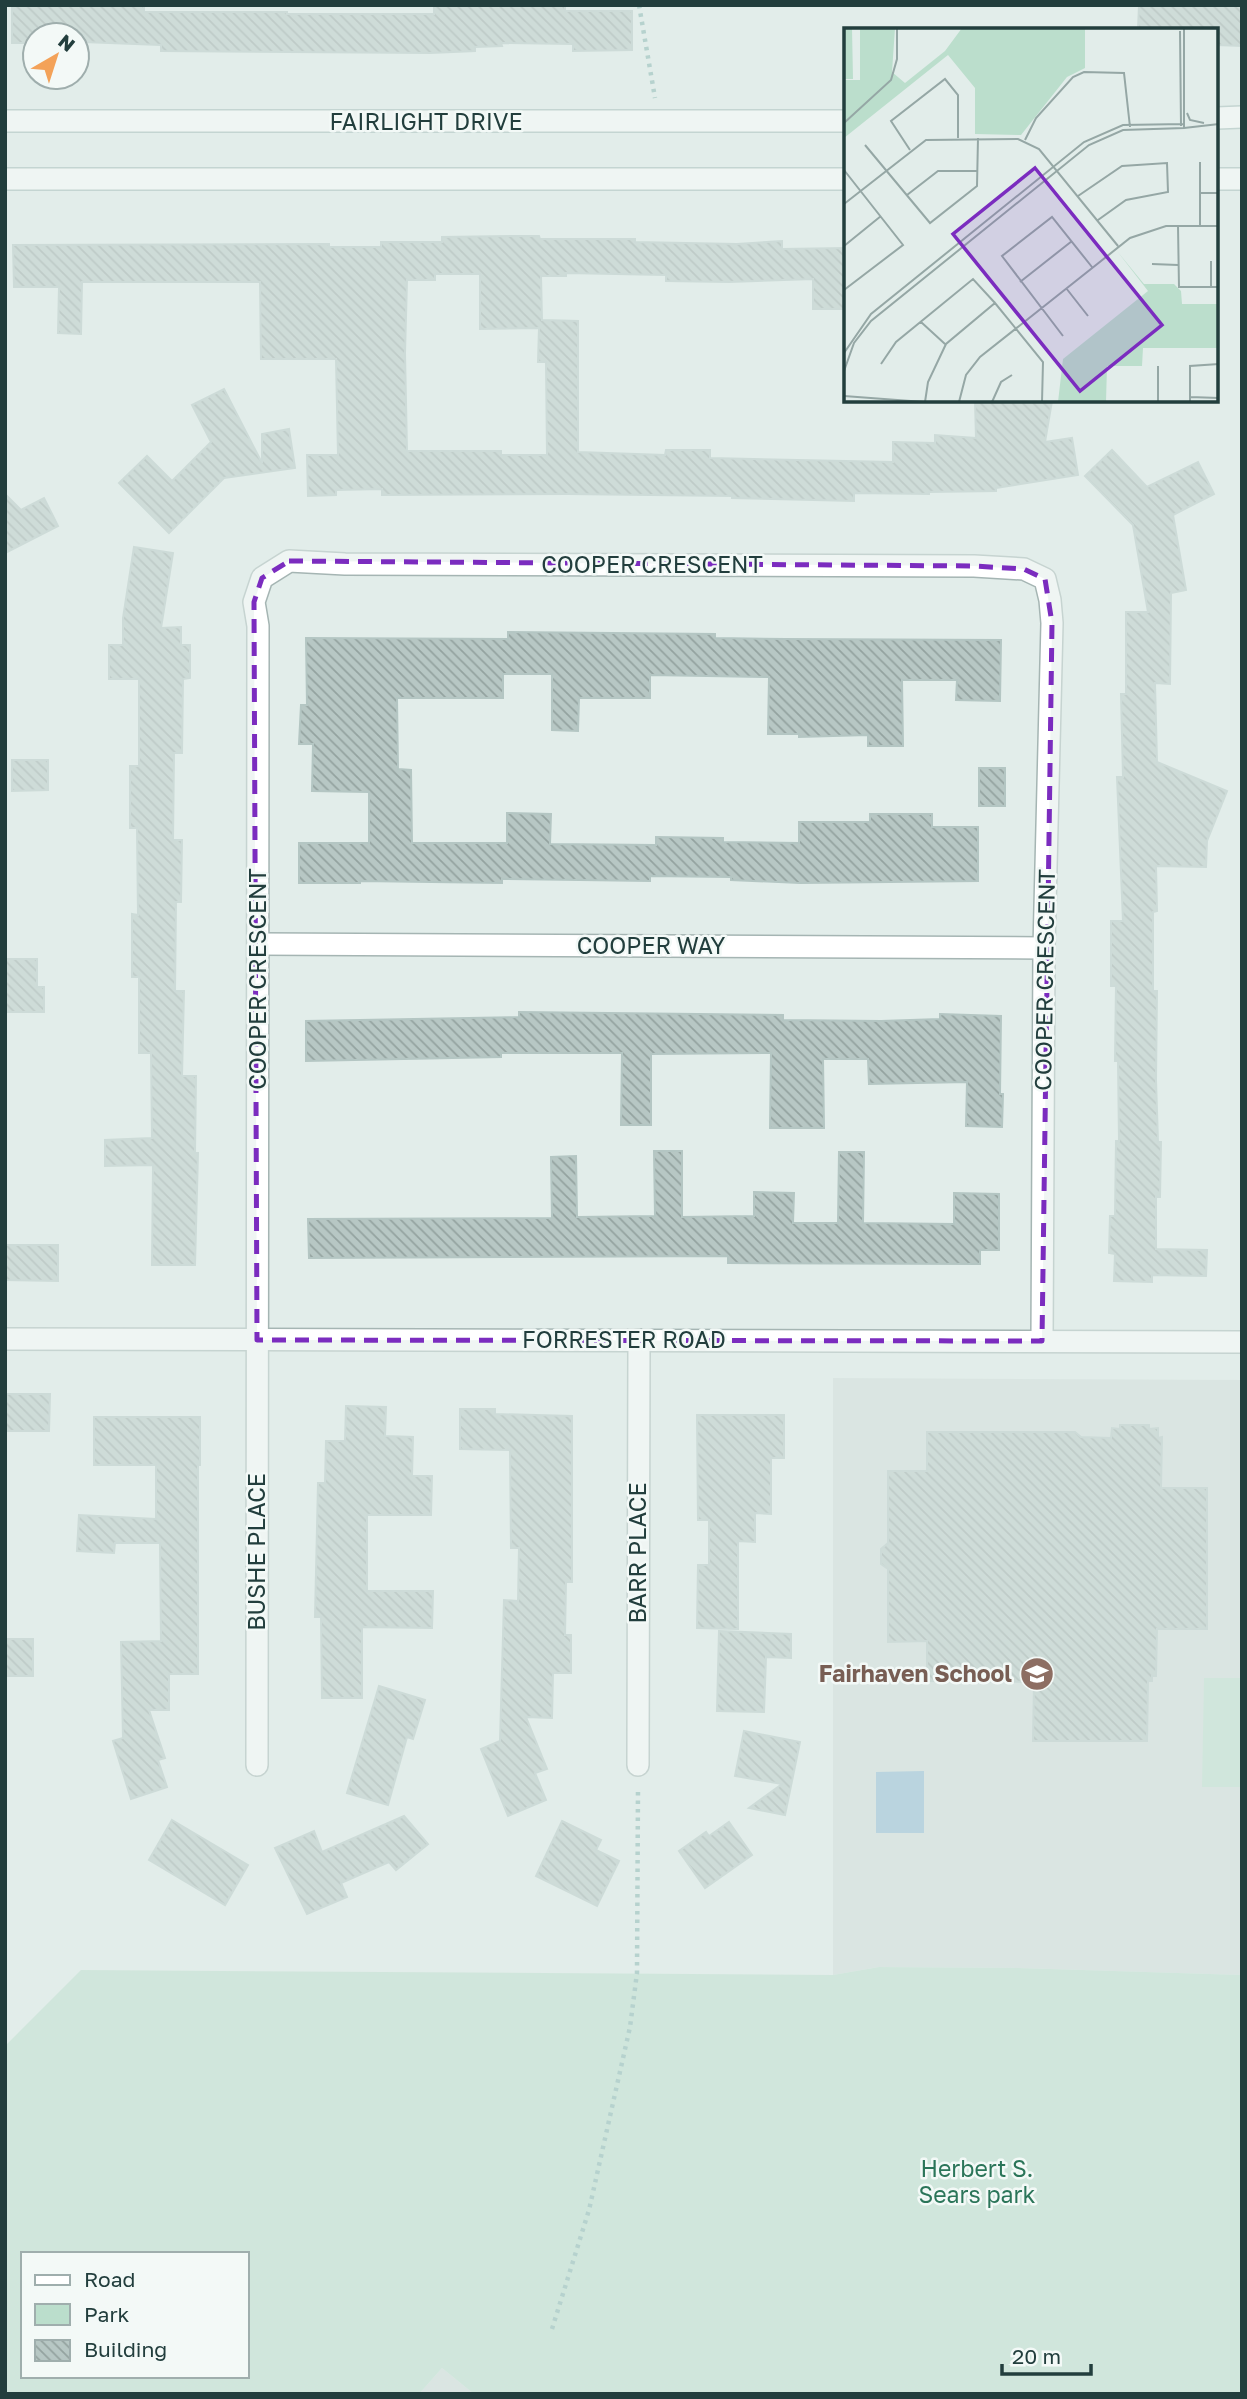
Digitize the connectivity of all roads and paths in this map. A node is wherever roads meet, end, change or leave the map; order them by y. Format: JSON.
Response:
{"nodes":[{"id":1,"x":639,"y":5,"type":"edge"},
{"id":2,"x":653,"y":86,"type":"dead end"},
{"id":3,"x":1242,"y":117,"type":"edge"},
{"id":4,"x":1219,"y":118,"type":"edge"},
{"id":5,"x":5,"y":121,"type":"edge"},
{"id":6,"x":844,"y":121,"type":"edge"},
{"id":7,"x":5,"y":178,"type":"edge"},
{"id":8,"x":844,"y":179,"type":"edge"},
{"id":9,"x":1219,"y":179,"type":"edge"},
{"id":10,"x":1242,"y":179,"type":"edge"},
{"id":11,"x":258,"y":944,"type":"junction"},
{"id":12,"x":1044,"y":948,"type":"junction"},
{"id":13,"x":5,"y":1339,"type":"edge"},
{"id":14,"x":257,"y":1340,"type":"junction"},
{"id":15,"x":639,"y":1340,"type":"junction"},
{"id":16,"x":1042,"y":1341,"type":"junction"},
{"id":17,"x":1242,"y":1342,"type":"edge"},
{"id":18,"x":257,"y":1765,"type":"dead end"},
{"id":19,"x":638,"y":1765,"type":"dead end"},
{"id":20,"x":638,"y":1816,"type":"dead end"},
{"id":21,"x":552,"y":2329,"type":"dead end"}],
"edges":[{"from":1,"to":2,"type":"path"},
{"from":3,"to":4,"type":"street"},
{"from":5,"to":6,"type":"street","name":"FAIRLIGHT DRIVE"},
{"from":7,"to":8,"type":"street"},
{"from":9,"to":10,"type":"street"},
{"from":11,"to":12,"type":"street","name":"COOPER WAY"},
{"from":11,"to":12,"type":"street","name":"COOPER CRESCENT"},
{"from":11,"to":14,"type":"street","name":"COOPER CRESCENT"},
{"from":12,"to":16,"type":"street","name":"COOPER CRESCENT"},
{"from":13,"to":14,"type":"street","name":"FORRESTER ROAD"},
{"from":14,"to":15,"type":"street","name":"FORRESTER ROAD"},
{"from":14,"to":18,"type":"street","name":"BUSHE PLACE"},
{"from":15,"to":16,"type":"street","name":"FORRESTER ROAD"},
{"from":15,"to":19,"type":"street","name":"BARR PLACE"},
{"from":16,"to":17,"type":"street","name":"FORRESTER ROAD"},
{"from":20,"to":21,"type":"path"}]}
